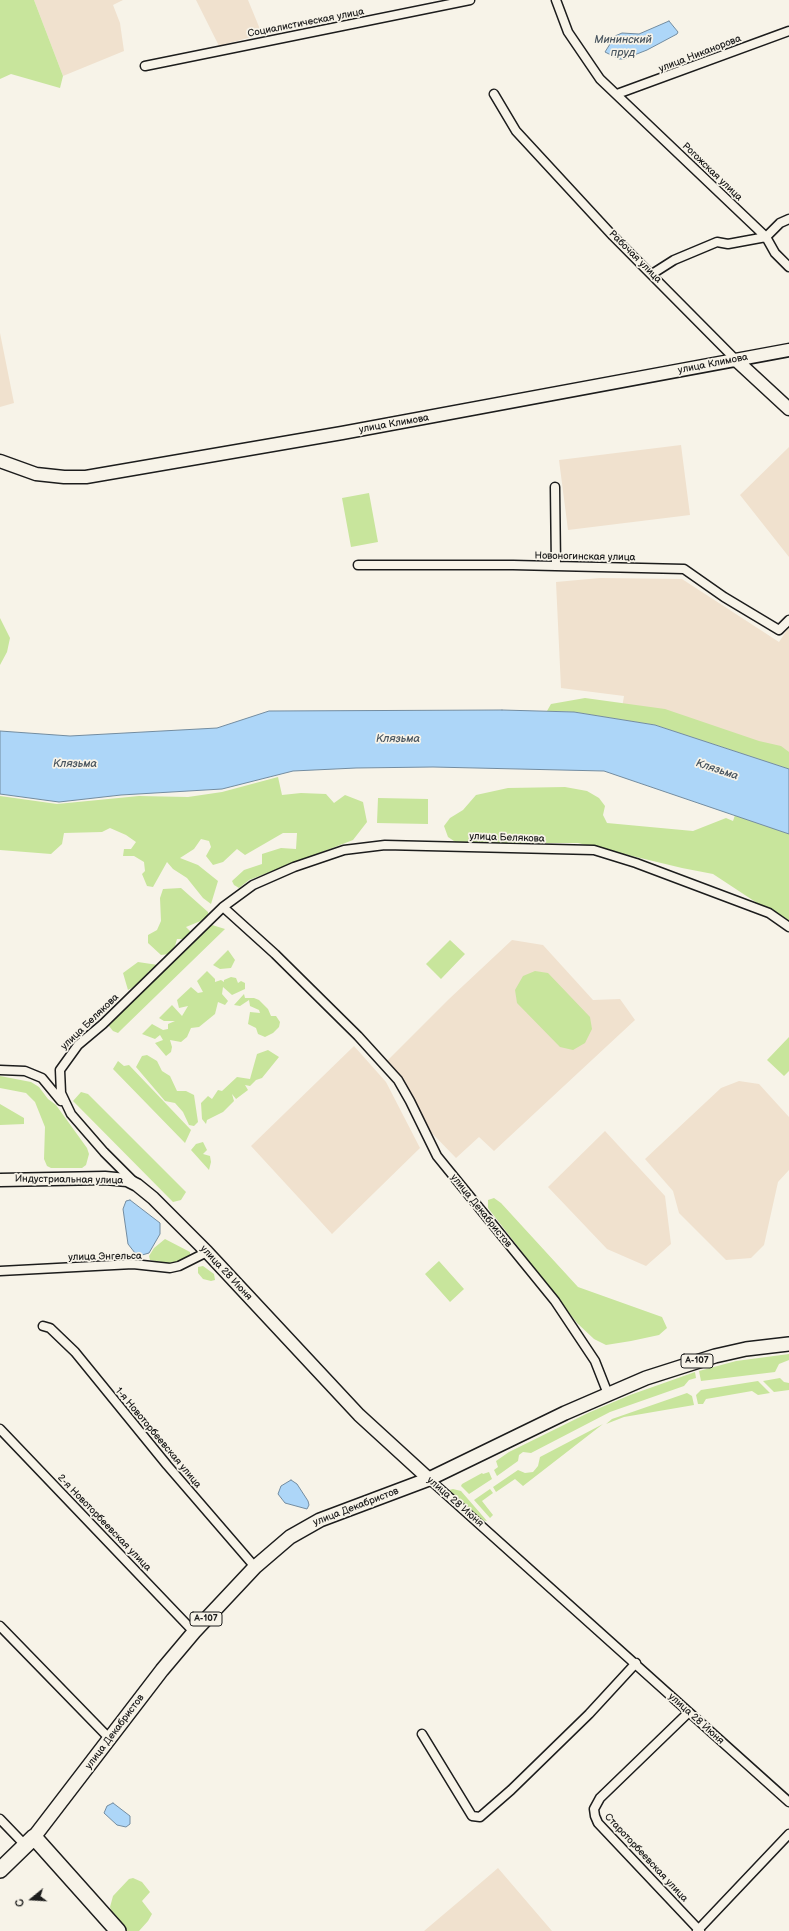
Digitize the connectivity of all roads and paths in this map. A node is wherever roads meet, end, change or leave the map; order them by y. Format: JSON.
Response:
{"nodes":[{"id":1,"x":470,"y":0,"type":"edge"},
{"id":2,"x":556,"y":0,"type":"edge"},
{"id":3,"x":789,"y":31,"type":"edge"},
{"id":4,"x":145,"y":66,"type":"dead end"},
{"id":5,"x":494,"y":94,"type":"dead end"},
{"id":6,"x":617,"y":94,"type":"junction"},
{"id":7,"x":789,"y":220,"type":"edge"},
{"id":8,"x":766,"y":236,"type":"junction"},
{"id":9,"x":789,"y":267,"type":"edge"},
{"id":10,"x":652,"y":274,"type":"junction"},
{"id":11,"x":789,"y":350,"type":"edge"},
{"id":12,"x":736,"y":360,"type":"junction"},
{"id":13,"x":789,"y":409,"type":"edge"},
{"id":14,"x":0,"y":461,"type":"edge"},
{"id":15,"x":555,"y":487,"type":"dead end"},
{"id":16,"x":358,"y":565,"type":"dead end"},
{"id":17,"x":556,"y":566,"type":"junction"},
{"id":18,"x":789,"y":620,"type":"edge"},
{"id":19,"x":223,"y":907,"type":"junction"},
{"id":20,"x":789,"y":927,"type":"edge"},
{"id":21,"x":0,"y":1070,"type":"edge"},
{"id":22,"x":67,"y":1108,"type":"junction"},
{"id":23,"x":0,"y":1180,"type":"edge"},
{"id":24,"x":137,"y":1185,"type":"junction"},
{"id":25,"x":207,"y":1252,"type":"junction"},
{"id":26,"x":0,"y":1271,"type":"edge"},
{"id":27,"x":43,"y":1326,"type":"dead end"},
{"id":28,"x":789,"y":1344,"type":"edge"},
{"id":29,"x":608,"y":1394,"type":"junction"},
{"id":30,"x":0,"y":1429,"type":"edge"},
{"id":31,"x":429,"y":1479,"type":"junction"},
{"id":32,"x":255,"y":1567,"type":"junction"},
{"id":33,"x":0,"y":1626,"type":"edge"},
{"id":34,"x":194,"y":1632,"type":"junction"},
{"id":35,"x":636,"y":1663,"type":"junction"},
{"id":36,"x":689,"y":1712,"type":"junction"},
{"id":37,"x":422,"y":1734,"type":"dead end"},
{"id":38,"x":109,"y":1738,"type":"junction"},
{"id":39,"x":789,"y":1802,"type":"edge"},
{"id":40,"x":0,"y":1819,"type":"edge"},
{"id":41,"x":789,"y":1834,"type":"edge"},
{"id":42,"x":30,"y":1841,"type":"junction"},
{"id":43,"x":0,"y":1870,"type":"edge"},
{"id":44,"x":699,"y":1930,"type":"edge"},
{"id":45,"x":118,"y":1931,"type":"edge"}],
"edges":[{"from":1,"to":4,"type":"street","name":"Социалистическая улица"},
{"from":2,"to":6,"type":"street","name":"Рогожская улица"},
{"from":3,"to":6,"type":"street","name":"улица Никанорова"},
{"from":5,"to":10,"type":"street","name":"Рабочая улица"},
{"from":6,"to":8,"type":"street","name":"Рогожская улица"},
{"from":7,"to":8,"type":"street"},
{"from":8,"to":9,"type":"street","name":"Рогожская улица"},
{"from":8,"to":10,"type":"street"},
{"from":10,"to":12,"type":"street","name":"Рабочая улица"},
{"from":11,"to":12,"type":"main road","name":"улица Климова"},
{"from":12,"to":13,"type":"main road","name":"Рабочая улица"},
{"from":12,"to":14,"type":"main road","name":"улица Климова"},
{"from":15,"to":17,"type":"street"},
{"from":16,"to":17,"type":"street","name":"Новоногинская улица"},
{"from":17,"to":18,"type":"street","name":"Новоногинская улица"},
{"from":19,"to":20,"type":"street","name":"улица Белякова"},
{"from":19,"to":22,"type":"street","name":"улица Белякова"},
{"from":19,"to":29,"type":"street","name":"улица Декабристов"},
{"from":21,"to":22,"type":"street"},
{"from":22,"to":24,"type":"street","name":"улица Белякова"},
{"from":23,"to":24,"type":"main road","name":"Индустриальная улица"},
{"from":24,"to":25,"type":"main road","name":"улица 28 Июня"},
{"from":25,"to":26,"type":"street","name":"улица Энгельса"},
{"from":25,"to":31,"type":"main road","name":"улица 28 Июня"},
{"from":27,"to":32,"type":"street","name":"1-я Новоторбеевская улица"},
{"from":28,"to":29,"type":"main road","name":"улица Декабристов","number":"А-107"},
{"from":29,"to":31,"type":"main road","name":"улица Декабристов","number":"А-107"},
{"from":30,"to":34,"type":"street","name":"2-я Новоторбеевская улица"},
{"from":31,"to":32,"type":"main road","name":"улица Декабристов","number":"А-107"},
{"from":31,"to":35,"type":"street","name":"улица 28 Июня"},
{"from":32,"to":34,"type":"main road","name":"улица Декабристов","number":"А-107"},
{"from":33,"to":38,"type":"street"},
{"from":34,"to":38,"type":"main road","name":"улица Декабристов","number":"А-107"},
{"from":35,"to":36,"type":"street","name":"улица 28 Июня"},
{"from":35,"to":37,"type":"street"},
{"from":36,"to":39,"type":"street","name":"улица 28 Июня"},
{"from":36,"to":44,"type":"street","name":"Староторбеевская улица"},
{"from":38,"to":42,"type":"main road","name":"улица Декабристов","number":"А-107"},
{"from":40,"to":42,"type":"street"},
{"from":41,"to":44,"type":"street"},
{"from":42,"to":43,"type":"highway","name":"улица Декабристов","number":"А-107"},
{"from":42,"to":45,"type":"highway"}]}
